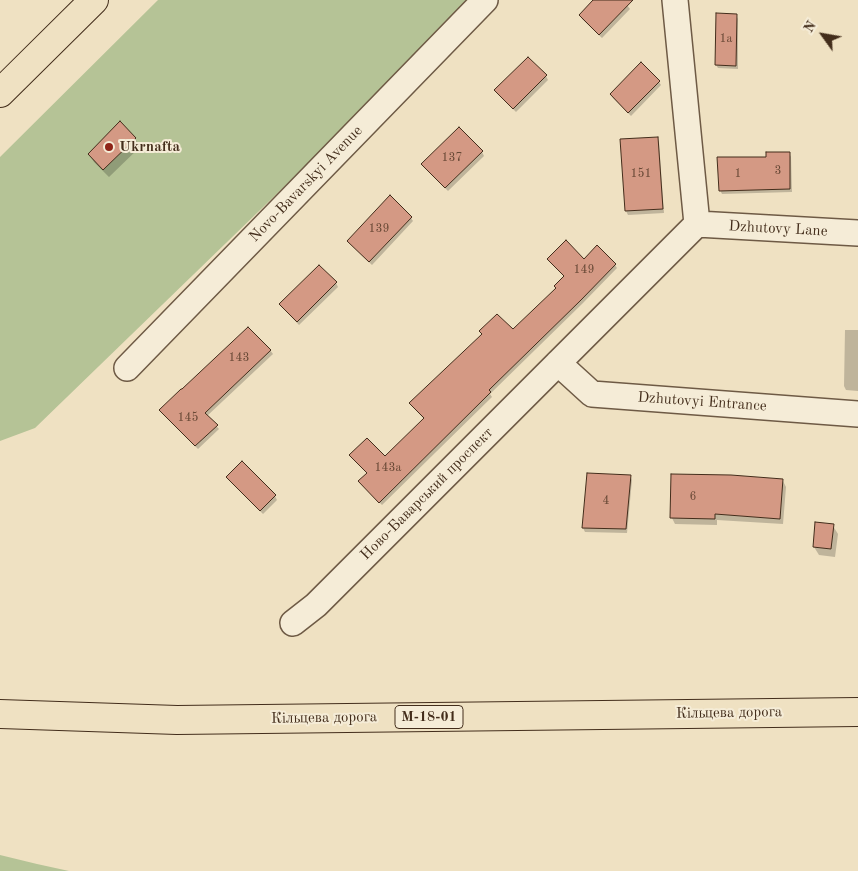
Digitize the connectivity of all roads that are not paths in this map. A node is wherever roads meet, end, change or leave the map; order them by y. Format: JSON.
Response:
{"nodes":[{"id":1,"x":94,"y":0,"type":"edge"},
{"id":2,"x":484,"y":0,"type":"edge"},
{"id":3,"x":675,"y":0,"type":"edge"},
{"id":4,"x":0,"y":93,"type":"edge"},
{"id":5,"x":698,"y":224,"type":"junction"},
{"id":6,"x":858,"y":233,"type":"edge"},
{"id":7,"x":558,"y":363,"type":"junction"},
{"id":8,"x":127,"y":368,"type":"dead end"},
{"id":9,"x":858,"y":414,"type":"edge"},
{"id":10,"x":293,"y":623,"type":"dead end"},
{"id":11,"x":858,"y":712,"type":"edge"},
{"id":12,"x":0,"y":714,"type":"edge"}],
"edges":[{"from":1,"to":4,"type":"main road"},
{"from":2,"to":8,"type":"street","name":"Novo-Bavarskyi Avenue"},
{"from":3,"to":5,"type":"street"},
{"from":5,"to":6,"type":"street","name":"Dzhutovy Lane"},
{"from":5,"to":7,"type":"street"},
{"from":7,"to":9,"type":"street","name":"Dzhutovyi Entrance"},
{"from":7,"to":10,"type":"street","name":"Ново-Баварський проспект"},
{"from":11,"to":12,"type":"main road","name":"Кільцева дорога","number":"М-18-01"}]}
